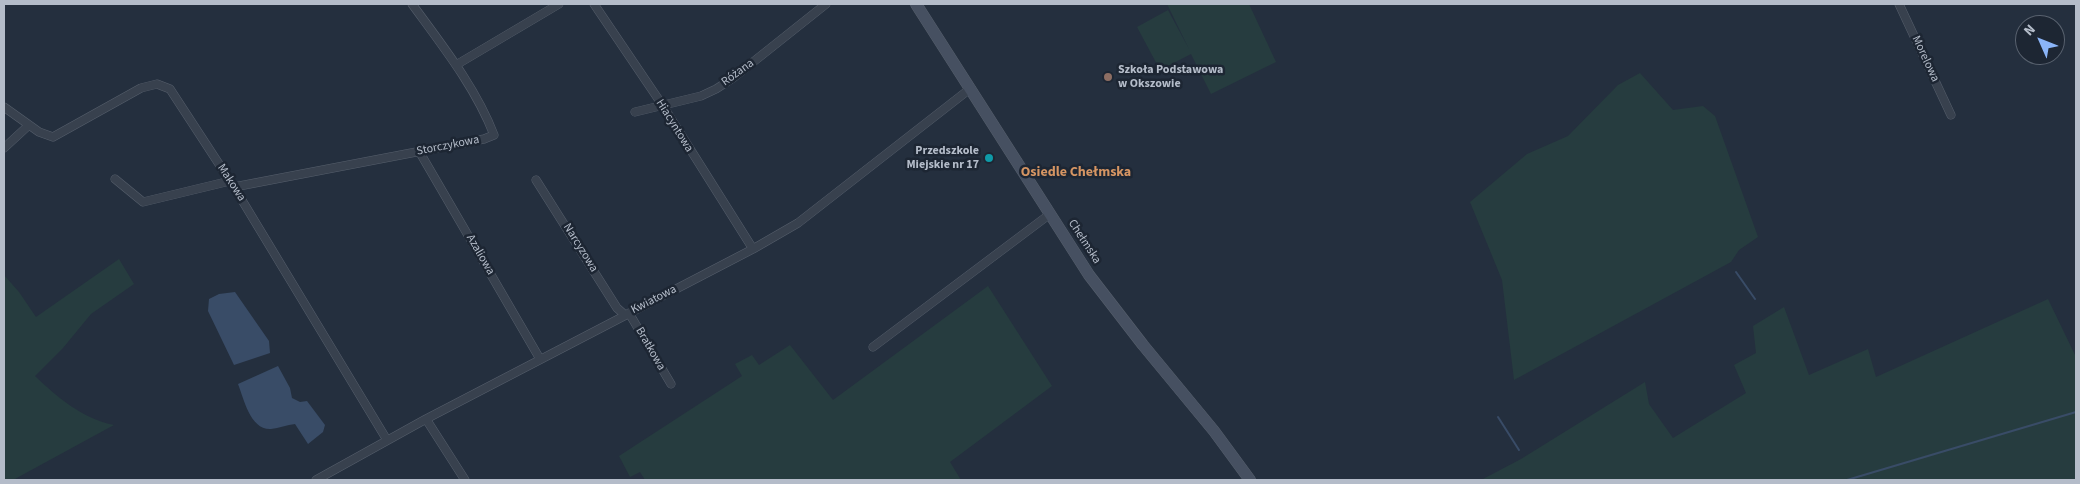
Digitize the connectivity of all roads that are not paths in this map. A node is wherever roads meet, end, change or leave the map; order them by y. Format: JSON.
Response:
{"nodes":[{"id":1,"x":412,"y":4,"type":"edge"},
{"id":2,"x":559,"y":4,"type":"edge"},
{"id":3,"x":594,"y":4,"type":"edge"},
{"id":4,"x":812,"y":4,"type":"edge"},
{"id":5,"x":826,"y":4,"type":"edge"},
{"id":6,"x":916,"y":4,"type":"edge"},
{"id":7,"x":1899,"y":4,"type":"edge"},
{"id":8,"x":816,"y":11,"type":"junction"},
{"id":9,"x":456,"y":66,"type":"junction"},
{"id":10,"x":971,"y":88,"type":"junction"},
{"id":11,"x":663,"y":106,"type":"junction"},
{"id":12,"x":4,"y":107,"type":"edge"},
{"id":13,"x":635,"y":112,"type":"dead end"},
{"id":14,"x":1951,"y":115,"type":"dead end"},
{"id":15,"x":29,"y":126,"type":"junction"},
{"id":16,"x":4,"y":148,"type":"edge"},
{"id":17,"x":419,"y":151,"type":"junction"},
{"id":18,"x":115,"y":179,"type":"dead end"},
{"id":19,"x":536,"y":180,"type":"dead end"},
{"id":20,"x":232,"y":184,"type":"junction"},
{"id":21,"x":1050,"y":214,"type":"junction"},
{"id":22,"x":753,"y":249,"type":"junction"},
{"id":23,"x":627,"y":314,"type":"junction"},
{"id":24,"x":874,"y":347,"type":"dead end"},
{"id":25,"x":540,"y":359,"type":"junction"},
{"id":26,"x":672,"y":384,"type":"dead end"},
{"id":27,"x":426,"y":419,"type":"junction"},
{"id":28,"x":387,"y":440,"type":"junction"},
{"id":29,"x":316,"y":480,"type":"edge"},
{"id":30,"x":465,"y":480,"type":"edge"},
{"id":31,"x":1250,"y":480,"type":"edge"}],
"edges":[{"from":1,"to":9,"type":"street"},
{"from":2,"to":9,"type":"street"},
{"from":3,"to":11,"type":"street","name":"Hiacyntowa"},
{"from":4,"to":8,"type":"street"},
{"from":5,"to":8,"type":"street","name":"Różana"},
{"from":6,"to":10,"type":"main road","name":"Chełmska"},
{"from":7,"to":14,"type":"street","name":"Morelowa"},
{"from":8,"to":11,"type":"street","name":"Różana"},
{"from":9,"to":17,"type":"street","name":"Storczykowa"},
{"from":10,"to":21,"type":"main road","name":"Chełmska"},
{"from":10,"to":22,"type":"street","name":"Kwiatowa"},
{"from":11,"to":13,"type":"street","name":"Różana"},
{"from":11,"to":22,"type":"street","name":"Hiacyntowa"},
{"from":12,"to":15,"type":"street","name":"Makowa"},
{"from":15,"to":16,"type":"street"},
{"from":15,"to":20,"type":"street","name":"Makowa"},
{"from":17,"to":20,"type":"street","name":"Storczykowa"},
{"from":17,"to":25,"type":"street","name":"Azaliowa"},
{"from":18,"to":20,"type":"street","name":"Storczykowa"},
{"from":19,"to":23,"type":"street","name":"Narcyzowa"},
{"from":20,"to":28,"type":"street","name":"Makowa"},
{"from":21,"to":24,"type":"street"},
{"from":21,"to":31,"type":"main road","name":"Chełmska"},
{"from":22,"to":23,"type":"street","name":"Kwiatowa"},
{"from":23,"to":25,"type":"street","name":"Kwiatowa"},
{"from":23,"to":26,"type":"street","name":"Bratkowa"},
{"from":25,"to":27,"type":"street","name":"Kwiatowa"},
{"from":27,"to":28,"type":"street","name":"Kwiatowa"},
{"from":27,"to":30,"type":"street"},
{"from":28,"to":29,"type":"street","name":"Kwiatowa"}]}
